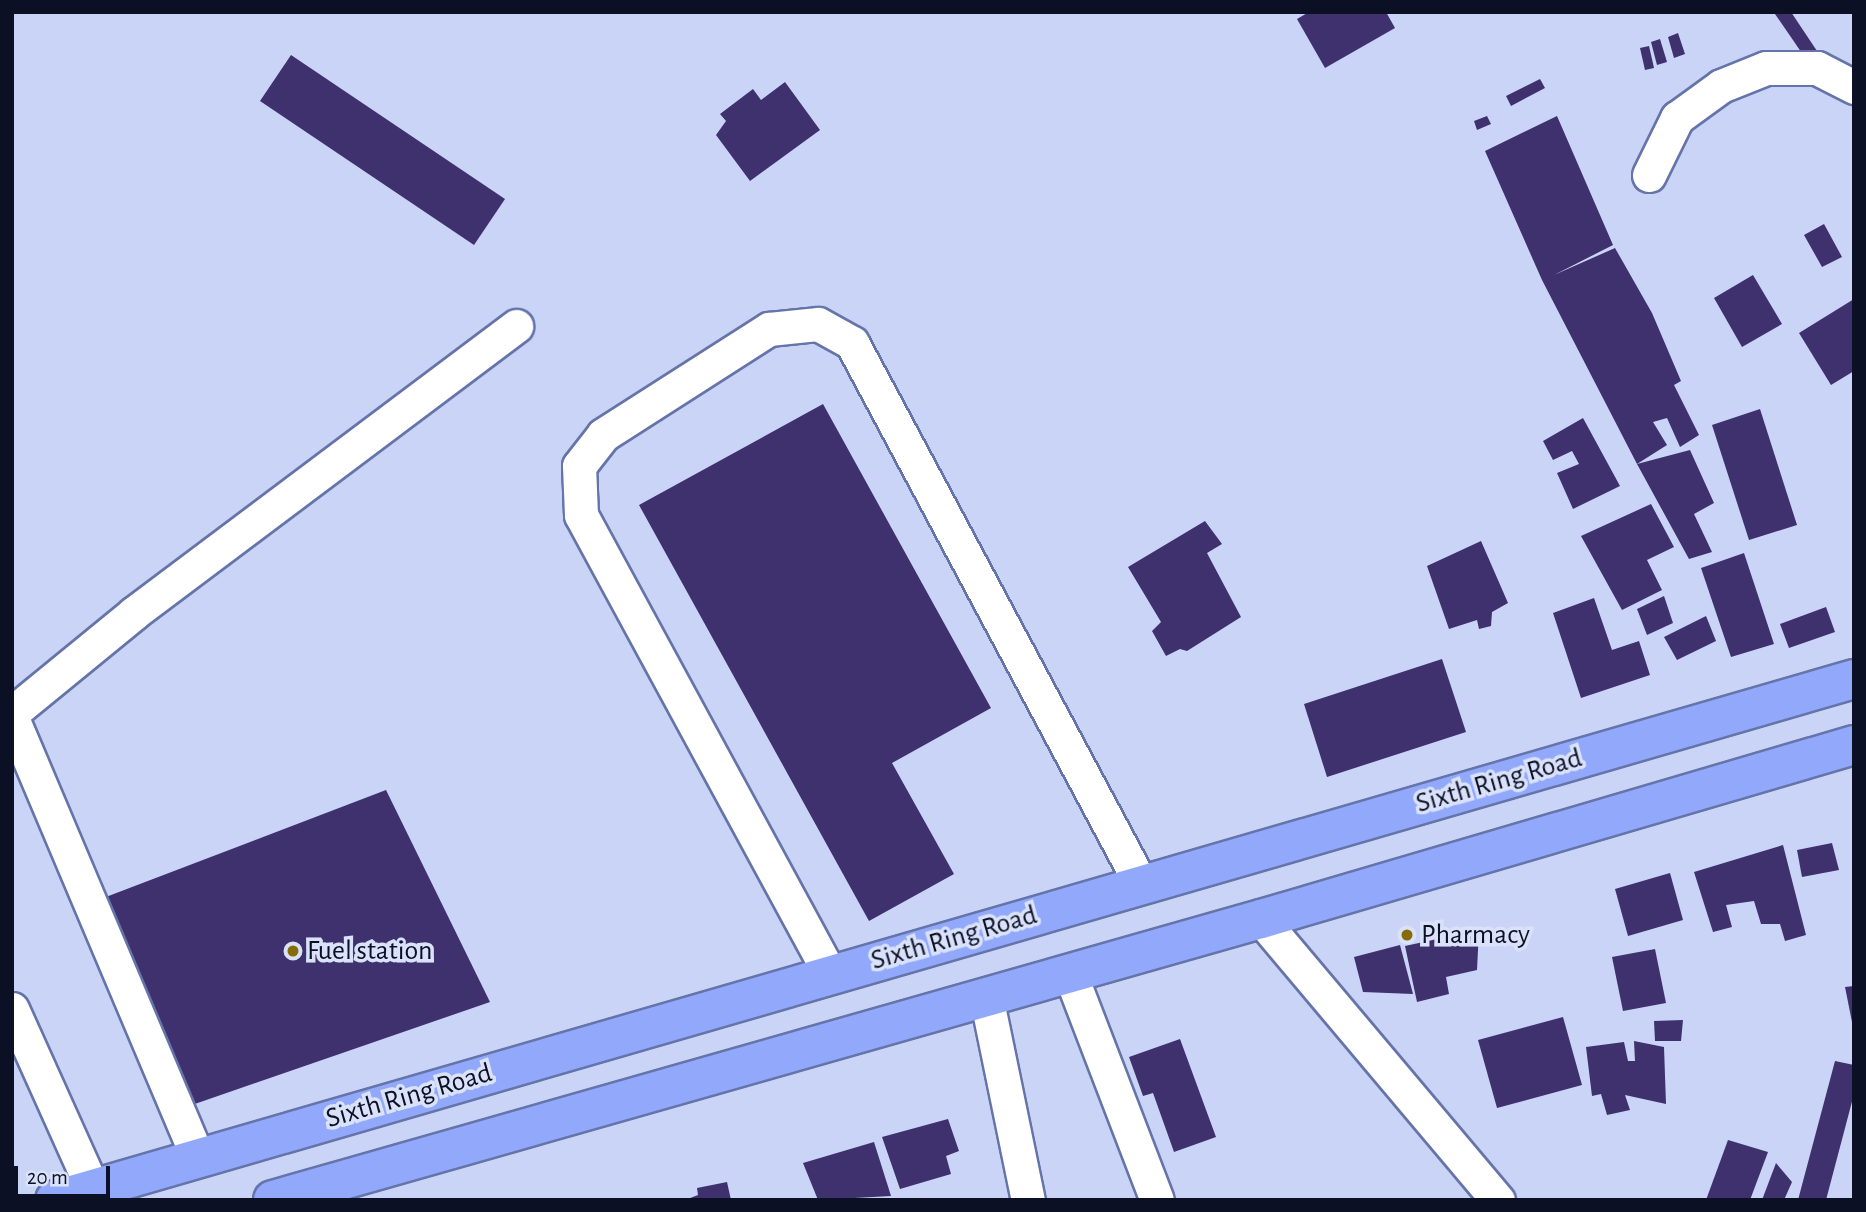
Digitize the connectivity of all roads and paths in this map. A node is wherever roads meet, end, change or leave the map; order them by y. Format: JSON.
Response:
{"nodes":[{"id":1,"x":1854,"y":87,"type":"edge"},
{"id":2,"x":1649,"y":174,"type":"dead end"},
{"id":3,"x":516,"y":326,"type":"dead end"},
{"id":4,"x":1854,"y":679,"type":"edge"},
{"id":5,"x":12,"y":713,"type":"edge"},
{"id":6,"x":12,"y":718,"type":"edge"},
{"id":7,"x":1854,"y":745,"type":"edge"},
{"id":8,"x":1141,"y":884,"type":"junction"},
{"id":9,"x":1261,"y":919,"type":"junction"},
{"id":10,"x":1069,"y":971,"type":"junction"},
{"id":11,"x":830,"y":974,"type":"junction"},
{"id":12,"x":986,"y":996,"type":"junction"},
{"id":13,"x":12,"y":1009,"type":"edge"},
{"id":14,"x":197,"y":1157,"type":"junction"},
{"id":15,"x":97,"y":1194,"type":"edge"},
{"id":16,"x":55,"y":1200,"type":"edge"},
{"id":17,"x":273,"y":1200,"type":"edge"},
{"id":18,"x":1028,"y":1200,"type":"edge"},
{"id":19,"x":1157,"y":1200,"type":"edge"},
{"id":20,"x":1498,"y":1200,"type":"edge"}],
"edges":[{"from":1,"to":2,"type":"street"},
{"from":3,"to":5,"type":"street"},
{"from":4,"to":8,"type":"highway","name":"Sixth Ring Road"},
{"from":6,"to":14,"type":"street"},
{"from":7,"to":9,"type":"highway"},
{"from":8,"to":11,"type":"highway","name":"Sixth Ring Road"},
{"from":8,"to":11,"type":"street"},
{"from":9,"to":10,"type":"highway"},
{"from":9,"to":20,"type":"street"},
{"from":10,"to":12,"type":"highway"},
{"from":10,"to":19,"type":"street"},
{"from":11,"to":14,"type":"highway","name":"Sixth Ring Road"},
{"from":12,"to":17,"type":"highway"},
{"from":12,"to":18,"type":"street"},
{"from":13,"to":15,"type":"street"},
{"from":14,"to":15,"type":"highway","name":"Sixth Ring Road"},
{"from":15,"to":16,"type":"highway","name":"Sixth Ring Road"}]}
